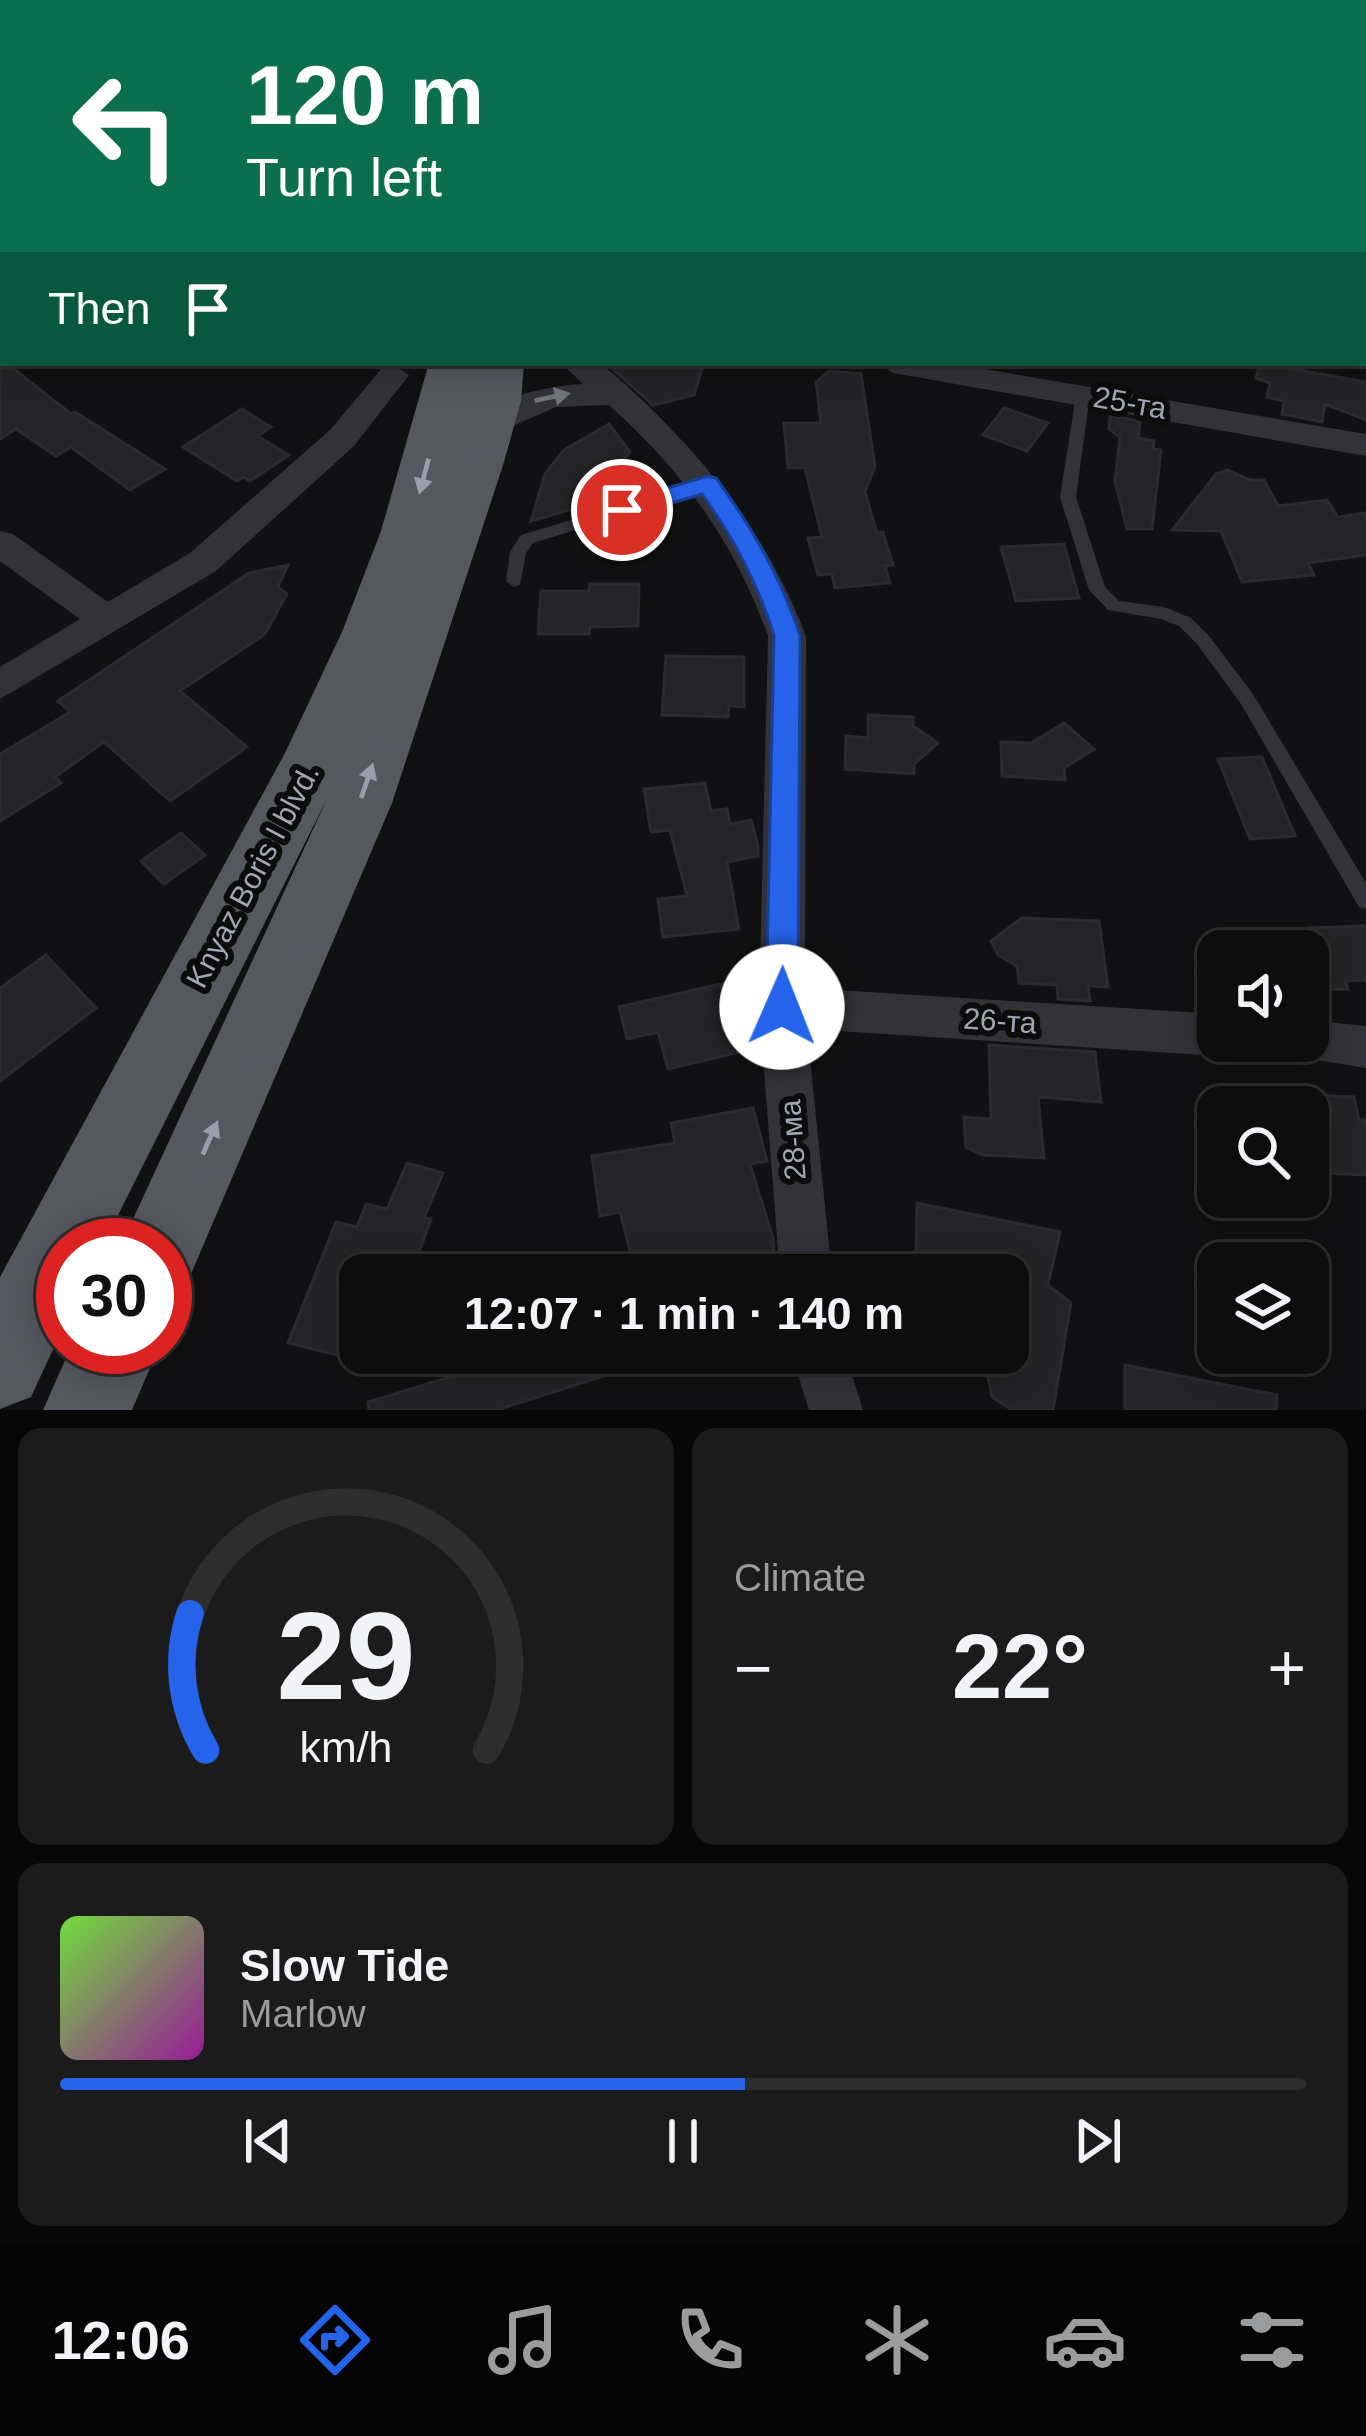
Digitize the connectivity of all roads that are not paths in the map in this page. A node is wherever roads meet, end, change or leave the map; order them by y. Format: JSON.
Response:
{"nodes":[{"id":1,"x":581,"y":366,"type":"edge"},
{"id":2,"x":911,"y":366,"type":"edge"},
{"id":3,"x":423,"y":369,"type":"edge"},
{"id":4,"x":493,"y":394,"type":"edge"},
{"id":5,"x":1083,"y":395,"type":"junction"},
{"id":6,"x":622,"y":397,"type":"junction"},
{"id":7,"x":1366,"y":445,"type":"edge"},
{"id":8,"x":708,"y":484,"type":"junction"},
{"id":9,"x":0,"y":543,"type":"edge"},
{"id":10,"x":514,"y":581,"type":"dead end"},
{"id":11,"x":108,"y":621,"type":"junction"},
{"id":12,"x":0,"y":685,"type":"edge"},
{"id":13,"x":1366,"y":901,"type":"edge"},
{"id":14,"x":782,"y":1007,"type":"junction"},
{"id":15,"x":1197,"y":1034,"type":"edge"},
{"id":16,"x":1329,"y":1043,"type":"edge"},
{"id":17,"x":1366,"y":1047,"type":"edge"},
{"id":18,"x":89,"y":1187,"type":"junction"},
{"id":19,"x":174,"y":1218,"type":"edge"},
{"id":20,"x":804,"y":1254,"type":"edge"},
{"id":21,"x":0,"y":1347,"type":"edge"},
{"id":22,"x":0,"y":1366,"type":"edge"},
{"id":23,"x":104,"y":1374,"type":"edge"},
{"id":24,"x":825,"y":1374,"type":"edge"},
{"id":25,"x":87,"y":1410,"type":"edge"},
{"id":26,"x":836,"y":1410,"type":"edge"}],
"edges":[{"from":1,"to":6,"type":"street","name":"28-ма"},
{"from":2,"to":5,"type":"street","name":"25-та"},
{"from":3,"to":11,"type":"street"},
{"from":3,"to":18,"type":"highway","name":"Knyaz Boris I blvd.","one_way":true},
{"from":4,"to":6,"type":"street","one_way":true},
{"from":19,"to":4,"type":"highway","name":"Knyaz Boris I blvd.","one_way":true},
{"from":5,"to":7,"type":"street","name":"25-та"},
{"from":5,"to":13,"type":"lane"},
{"from":6,"to":8,"type":"street","name":"28-ма"},
{"from":8,"to":10,"type":"lane"},
{"from":8,"to":14,"type":"street","name":"28-ма"},
{"from":9,"to":11,"type":"street"},
{"from":11,"to":12,"type":"street"},
{"from":14,"to":15,"type":"street","name":"26-та"},
{"from":14,"to":20,"type":"street","name":"28-ма"},
{"from":16,"to":17,"type":"street"},
{"from":18,"to":21,"type":"highway"},
{"from":18,"to":22,"type":"highway","name":"Knyaz Boris I blvd."},
{"from":23,"to":25,"type":"highway"},
{"from":24,"to":26,"type":"street"}]}
